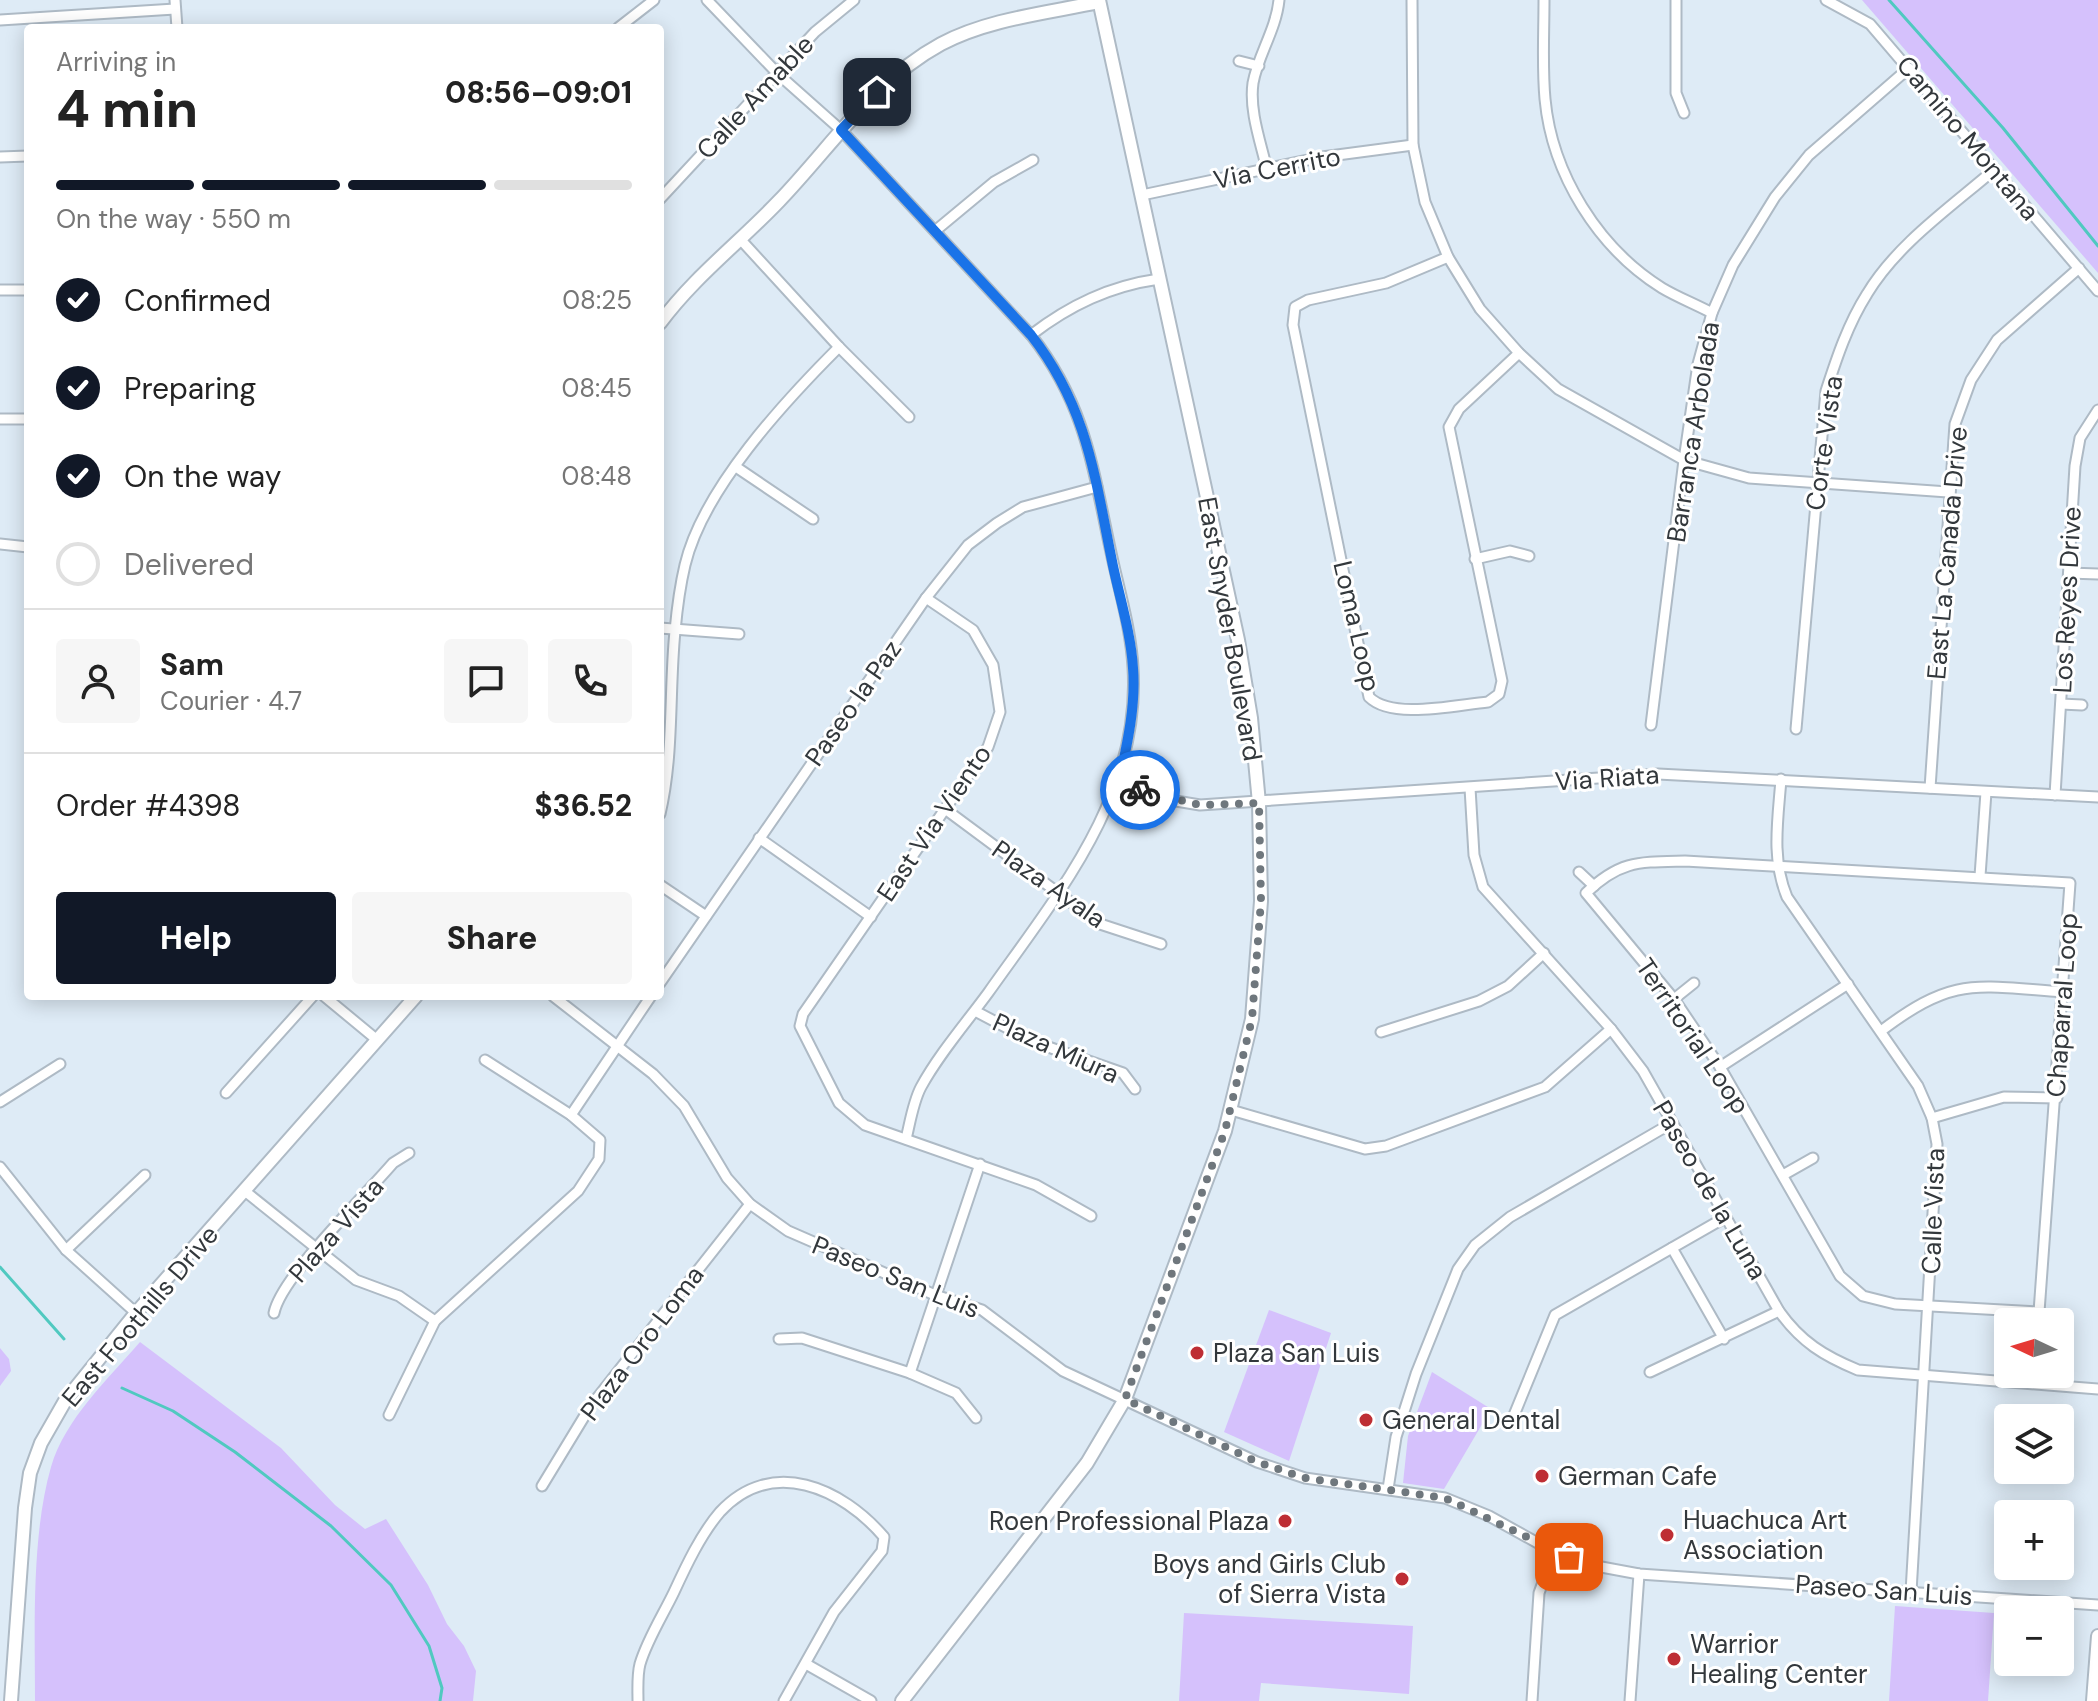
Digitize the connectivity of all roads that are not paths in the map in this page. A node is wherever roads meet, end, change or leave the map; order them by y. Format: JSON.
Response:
{"nodes":[{"id":1,"x":654,"y":0,"type":"edge"},
{"id":2,"x":707,"y":0,"type":"edge"},
{"id":3,"x":854,"y":0,"type":"edge"},
{"id":4,"x":1279,"y":0,"type":"edge"},
{"id":5,"x":1412,"y":0,"type":"edge"},
{"id":6,"x":1544,"y":0,"type":"edge"},
{"id":7,"x":1676,"y":0,"type":"edge"},
{"id":8,"x":1826,"y":0,"type":"edge"},
{"id":9,"x":1099,"y":1,"type":"edge"},
{"id":10,"x":175,"y":4,"type":"edge"},
{"id":11,"x":0,"y":20,"type":"edge"},
{"id":12,"x":177,"y":24,"type":"edge"},
{"id":13,"x":623,"y":24,"type":"edge"},
{"id":14,"x":1239,"y":61,"type":"dead end"},
{"id":15,"x":1259,"y":66,"type":"junction"},
{"id":16,"x":1909,"y":68,"type":"junction"},
{"id":17,"x":778,"y":74,"type":"junction"},
{"id":18,"x":1684,"y":113,"type":"dead end"},
{"id":19,"x":841,"y":130,"type":"junction"},
{"id":20,"x":1413,"y":145,"type":"junction"},
{"id":21,"x":24,"y":156,"type":"edge"},
{"id":22,"x":0,"y":157,"type":"edge"},
{"id":23,"x":1033,"y":160,"type":"dead end"},
{"id":24,"x":1995,"y":169,"type":"junction"},
{"id":25,"x":1267,"y":170,"type":"junction"},
{"id":26,"x":664,"y":195,"type":"edge"},
{"id":27,"x":1142,"y":195,"type":"junction"},
{"id":28,"x":935,"y":231,"type":"junction"},
{"id":29,"x":741,"y":240,"type":"junction"},
{"id":30,"x":1448,"y":257,"type":"junction"},
{"id":31,"x":2079,"y":268,"type":"junction"},
{"id":32,"x":1159,"y":279,"type":"junction"},
{"id":33,"x":0,"y":290,"type":"edge"},
{"id":34,"x":24,"y":290,"type":"edge"},
{"id":35,"x":2098,"y":291,"type":"edge"},
{"id":36,"x":1712,"y":313,"type":"junction"},
{"id":37,"x":664,"y":318,"type":"edge"},
{"id":38,"x":1031,"y":335,"type":"junction"},
{"id":39,"x":839,"y":347,"type":"junction"},
{"id":40,"x":1519,"y":353,"type":"junction"},
{"id":41,"x":2098,"y":410,"type":"edge"},
{"id":42,"x":909,"y":417,"type":"dead end"},
{"id":43,"x":0,"y":419,"type":"edge"},
{"id":44,"x":24,"y":419,"type":"edge"},
{"id":45,"x":1684,"y":460,"type":"junction"},
{"id":46,"x":736,"y":467,"type":"junction"},
{"id":47,"x":1816,"y":485,"type":"junction"},
{"id":48,"x":1097,"y":487,"type":"junction"},
{"id":49,"x":1948,"y":492,"type":"junction"},
{"id":50,"x":813,"y":519,"type":"dead end"},
{"id":51,"x":0,"y":544,"type":"edge"},
{"id":52,"x":24,"y":547,"type":"edge"},
{"id":53,"x":1529,"y":556,"type":"dead end"},
{"id":54,"x":1475,"y":559,"type":"junction"},
{"id":55,"x":2069,"y":573,"type":"junction"},
{"id":56,"x":2098,"y":574,"type":"edge"},
{"id":57,"x":926,"y":598,"type":"junction"},
{"id":58,"x":664,"y":629,"type":"edge"},
{"id":59,"x":675,"y":630,"type":"junction"},
{"id":60,"x":739,"y":634,"type":"dead end"},
{"id":61,"x":2061,"y":704,"type":"junction"},
{"id":62,"x":2082,"y":705,"type":"dead end"},
{"id":63,"x":1651,"y":725,"type":"dead end"},
{"id":64,"x":1796,"y":729,"type":"dead end"},
{"id":65,"x":664,"y":765,"type":"edge"},
{"id":66,"x":1781,"y":779,"type":"junction"},
{"id":67,"x":1119,"y":782,"type":"junction"},
{"id":68,"x":1470,"y":788,"type":"junction"},
{"id":69,"x":1930,"y":788,"type":"junction"},
{"id":70,"x":1986,"y":792,"type":"junction"},
{"id":71,"x":2055,"y":795,"type":"junction"},
{"id":72,"x":2098,"y":797,"type":"edge"},
{"id":73,"x":1259,"y":803,"type":"junction"},
{"id":74,"x":945,"y":809,"type":"junction"},
{"id":75,"x":759,"y":838,"type":"junction"},
{"id":76,"x":1776,"y":866,"type":"junction"},
{"id":77,"x":1579,"y":872,"type":"dead end"},
{"id":78,"x":1980,"y":876,"type":"junction"},
{"id":79,"x":1594,"y":886,"type":"junction"},
{"id":80,"x":664,"y":888,"type":"edge"},
{"id":81,"x":1058,"y":895,"type":"junction"},
{"id":82,"x":706,"y":916,"type":"junction"},
{"id":83,"x":871,"y":917,"type":"junction"},
{"id":84,"x":1161,"y":944,"type":"dead end"},
{"id":85,"x":1544,"y":953,"type":"junction"},
{"id":86,"x":664,"y":977,"type":"edge"},
{"id":87,"x":1694,"y":983,"type":"dead end"},
{"id":88,"x":1848,"y":984,"type":"junction"},
{"id":89,"x":2064,"y":992,"type":"junction"},
{"id":90,"x":1674,"y":999,"type":"junction"},
{"id":91,"x":309,"y":1000,"type":"edge"},
{"id":92,"x":329,"y":1000,"type":"edge"},
{"id":93,"x":412,"y":1000,"type":"edge"},
{"id":94,"x":558,"y":1000,"type":"edge"},
{"id":95,"x":648,"y":1000,"type":"edge"},
{"id":96,"x":975,"y":1011,"type":"junction"},
{"id":97,"x":1611,"y":1029,"type":"junction"},
{"id":98,"x":1881,"y":1031,"type":"junction"},
{"id":99,"x":1381,"y":1032,"type":"dead end"},
{"id":100,"x":376,"y":1039,"type":"junction"},
{"id":101,"x":618,"y":1044,"type":"junction"},
{"id":102,"x":485,"y":1060,"type":"dead end"},
{"id":103,"x":60,"y":1064,"type":"dead end"},
{"id":104,"x":1720,"y":1067,"type":"junction"},
{"id":105,"x":1135,"y":1089,"type":"dead end"},
{"id":106,"x":226,"y":1093,"type":"dead end"},
{"id":107,"x":2057,"y":1098,"type":"junction"},
{"id":108,"x":0,"y":1102,"type":"edge"},
{"id":109,"x":1231,"y":1110,"type":"junction"},
{"id":110,"x":571,"y":1115,"type":"junction"},
{"id":111,"x":1932,"y":1118,"type":"junction"},
{"id":112,"x":1672,"y":1123,"type":"junction"},
{"id":113,"x":906,"y":1139,"type":"junction"},
{"id":114,"x":409,"y":1153,"type":"dead end"},
{"id":115,"x":1813,"y":1158,"type":"dead end"},
{"id":116,"x":980,"y":1164,"type":"junction"},
{"id":117,"x":0,"y":1167,"type":"edge"},
{"id":118,"x":145,"y":1175,"type":"dead end"},
{"id":119,"x":1783,"y":1175,"type":"junction"},
{"id":120,"x":246,"y":1192,"type":"junction"},
{"id":121,"x":750,"y":1204,"type":"junction"},
{"id":122,"x":1091,"y":1216,"type":"dead end"},
{"id":123,"x":1726,"y":1217,"type":"junction"},
{"id":124,"x":1672,"y":1248,"type":"junction"},
{"id":125,"x":66,"y":1250,"type":"junction"},
{"id":126,"x":317,"y":1251,"type":"junction"},
{"id":127,"x":935,"y":1295,"type":"junction"},
{"id":128,"x":1930,"y":1307,"type":"junction"},
{"id":129,"x":1779,"y":1311,"type":"junction"},
{"id":130,"x":136,"y":1313,"type":"junction"},
{"id":131,"x":274,"y":1313,"type":"dead end"},
{"id":132,"x":435,"y":1321,"type":"junction"},
{"id":133,"x":779,"y":1339,"type":"dead end"},
{"id":134,"x":1724,"y":1339,"type":"junction"},
{"id":135,"x":1650,"y":1372,"type":"dead end"},
{"id":136,"x":910,"y":1373,"type":"junction"},
{"id":137,"x":1926,"y":1377,"type":"junction"},
{"id":138,"x":2098,"y":1389,"type":"edge"},
{"id":139,"x":1125,"y":1399,"type":"junction"},
{"id":140,"x":389,"y":1415,"type":"dead end"},
{"id":141,"x":976,"y":1418,"type":"dead end"},
{"id":142,"x":1512,"y":1420,"type":"dead end"},
{"id":143,"x":542,"y":1486,"type":"dead end"},
{"id":144,"x":1388,"y":1489,"type":"junction"},
{"id":145,"x":1554,"y":1552,"type":"junction"},
{"id":146,"x":1639,"y":1574,"type":"junction"},
{"id":147,"x":1911,"y":1592,"type":"junction"},
{"id":148,"x":2098,"y":1605,"type":"edge"},
{"id":149,"x":2098,"y":1636,"type":"edge"},
{"id":150,"x":806,"y":1664,"type":"junction"},
{"id":151,"x":11,"y":1701,"type":"edge"},
{"id":152,"x":638,"y":1701,"type":"edge"},
{"id":153,"x":784,"y":1701,"type":"edge"},
{"id":154,"x":871,"y":1701,"type":"edge"},
{"id":155,"x":902,"y":1701,"type":"edge"},
{"id":156,"x":1532,"y":1701,"type":"edge"},
{"id":157,"x":1630,"y":1701,"type":"edge"},
{"id":158,"x":2093,"y":1701,"type":"edge"}],
"edges":[{"from":1,"to":13,"type":"street"},
{"from":2,"to":17,"type":"street"},
{"from":3,"to":17,"type":"street","name":"Calle Amable"},
{"from":4,"to":15,"type":"street"},
{"from":5,"to":20,"type":"street"},
{"from":6,"to":36,"type":"street"},
{"from":7,"to":18,"type":"street"},
{"from":8,"to":16,"type":"street","name":"Camino Montana"},
{"from":9,"to":19,"type":"street"},
{"from":9,"to":27,"type":"street","name":"East Snyder Boulevard"},
{"from":10,"to":11,"type":"street"},
{"from":10,"to":12,"type":"street"},
{"from":14,"to":15,"type":"street"},
{"from":15,"to":25,"type":"street"},
{"from":16,"to":24,"type":"street","name":"Camino Montana"},
{"from":16,"to":36,"type":"street","name":"Barranca Arbolada"},
{"from":17,"to":19,"type":"street"},
{"from":17,"to":26,"type":"street","name":"Calle Amable"},
{"from":19,"to":28,"type":"street"},
{"from":19,"to":29,"type":"street"},
{"from":20,"to":25,"type":"street","name":"Via Cerrito"},
{"from":20,"to":30,"type":"street"},
{"from":21,"to":22,"type":"street"},
{"from":23,"to":28,"type":"street"},
{"from":24,"to":31,"type":"street","name":"Camino Montana"},
{"from":24,"to":47,"type":"street","name":"Corte Vista"},
{"from":25,"to":27,"type":"street","name":"Via Cerrito"},
{"from":27,"to":32,"type":"street","name":"East Snyder Boulevard"},
{"from":28,"to":38,"type":"street"},
{"from":29,"to":37,"type":"street"},
{"from":29,"to":39,"type":"street"},
{"from":30,"to":40,"type":"street"},
{"from":30,"to":54,"type":"street","name":"Loma Loop"},
{"from":31,"to":35,"type":"street","name":"Camino Montana"},
{"from":31,"to":49,"type":"street","name":"East La Canada Drive"},
{"from":32,"to":38,"type":"street"},
{"from":32,"to":73,"type":"street","name":"East Snyder Boulevard"},
{"from":33,"to":34,"type":"street"},
{"from":36,"to":45,"type":"street","name":"Barranca Arbolada"},
{"from":38,"to":48,"type":"street"},
{"from":39,"to":42,"type":"street"},
{"from":39,"to":46,"type":"street"},
{"from":40,"to":45,"type":"street"},
{"from":40,"to":54,"type":"street","name":"Loma Loop"},
{"from":41,"to":55,"type":"street","name":"Los Reyes Drive"},
{"from":43,"to":44,"type":"street"},
{"from":45,"to":47,"type":"street"},
{"from":45,"to":63,"type":"street","name":"Barranca Arbolada"},
{"from":46,"to":50,"type":"street"},
{"from":46,"to":59,"type":"street"},
{"from":47,"to":49,"type":"street"},
{"from":47,"to":64,"type":"street","name":"Corte Vista"},
{"from":48,"to":57,"type":"street","name":"Paseo la Paz"},
{"from":48,"to":67,"type":"street"},
{"from":49,"to":69,"type":"street","name":"East La Canada Drive"},
{"from":51,"to":52,"type":"street"},
{"from":53,"to":54,"type":"street"},
{"from":55,"to":56,"type":"street"},
{"from":55,"to":61,"type":"street","name":"Los Reyes Drive"},
{"from":57,"to":74,"type":"street","name":"East Via Viento"},
{"from":57,"to":75,"type":"street","name":"Paseo la Paz"},
{"from":58,"to":59,"type":"street"},
{"from":59,"to":60,"type":"street"},
{"from":59,"to":65,"type":"street"},
{"from":61,"to":62,"type":"street"},
{"from":61,"to":71,"type":"street","name":"Los Reyes Drive"},
{"from":66,"to":68,"type":"street","name":"Via Riata"},
{"from":66,"to":69,"type":"street","name":"Via Riata"},
{"from":66,"to":76,"type":"street","name":"Calle Vista"},
{"from":67,"to":73,"type":"street","name":"Via Riata"},
{"from":67,"to":81,"type":"street"},
{"from":68,"to":73,"type":"street","name":"Via Riata"},
{"from":68,"to":85,"type":"street","name":"Paseo de la Luna"},
{"from":69,"to":70,"type":"street","name":"Via Riata"},
{"from":70,"to":71,"type":"street","name":"Via Riata"},
{"from":70,"to":78,"type":"street"},
{"from":71,"to":72,"type":"street","name":"Via Riata"},
{"from":73,"to":109,"type":"street","name":"East Snyder Boulevard"},
{"from":74,"to":81,"type":"street","name":"Plaza Ayala"},
{"from":74,"to":83,"type":"street","name":"East Via Viento"},
{"from":75,"to":82,"type":"street","name":"Paseo la Paz"},
{"from":75,"to":83,"type":"street"},
{"from":76,"to":78,"type":"street","name":"Chaparral Loop"},
{"from":76,"to":79,"type":"street"},
{"from":76,"to":88,"type":"street","name":"Calle Vista"},
{"from":77,"to":79,"type":"street"},
{"from":78,"to":89,"type":"street","name":"Chaparral Loop"},
{"from":79,"to":90,"type":"street","name":"Territorial Loop"},
{"from":80,"to":82,"type":"street"},
{"from":81,"to":84,"type":"street","name":"Plaza Ayala"},
{"from":81,"to":96,"type":"street"},
{"from":82,"to":86,"type":"street","name":"Paseo la Paz"},
{"from":83,"to":113,"type":"street","name":"East Via Viento"},
{"from":85,"to":97,"type":"street","name":"Paseo de la Luna"},
{"from":85,"to":99,"type":"street"},
{"from":87,"to":90,"type":"street"},
{"from":88,"to":98,"type":"street","name":"Calle Vista"},
{"from":88,"to":104,"type":"street"},
{"from":89,"to":98,"type":"street"},
{"from":89,"to":107,"type":"street","name":"Chaparral Loop"},
{"from":90,"to":104,"type":"street","name":"Territorial Loop"},
{"from":91,"to":106,"type":"street"},
{"from":92,"to":100,"type":"street"},
{"from":93,"to":100,"type":"street","name":"East Foothills Drive"},
{"from":94,"to":101,"type":"street","name":"Paseo San Luis"},
{"from":95,"to":101,"type":"street"},
{"from":96,"to":105,"type":"street","name":"Plaza Miura"},
{"from":96,"to":113,"type":"street"},
{"from":97,"to":109,"type":"street"},
{"from":97,"to":112,"type":"street","name":"Paseo de la Luna"},
{"from":98,"to":111,"type":"street","name":"Calle Vista"},
{"from":100,"to":120,"type":"street","name":"East Foothills Drive"},
{"from":101,"to":110,"type":"street"},
{"from":101,"to":121,"type":"street","name":"Paseo San Luis"},
{"from":102,"to":110,"type":"street"},
{"from":103,"to":108,"type":"street"},
{"from":104,"to":119,"type":"street","name":"Territorial Loop"},
{"from":107,"to":111,"type":"street"},
{"from":107,"to":128,"type":"street","name":"Chaparral Loop"},
{"from":109,"to":139,"type":"street","name":"East Snyder Boulevard"},
{"from":110,"to":132,"type":"street"},
{"from":111,"to":128,"type":"street","name":"Calle Vista"},
{"from":112,"to":123,"type":"street","name":"Paseo de la Luna"},
{"from":112,"to":144,"type":"street"},
{"from":113,"to":116,"type":"street","name":"East Via Viento"},
{"from":114,"to":126,"type":"street","name":"Plaza Vista"},
{"from":115,"to":119,"type":"street"},
{"from":116,"to":122,"type":"street","name":"East Via Viento"},
{"from":116,"to":127,"type":"street"},
{"from":117,"to":125,"type":"street"},
{"from":118,"to":125,"type":"street"},
{"from":119,"to":128,"type":"street","name":"Territorial Loop"},
{"from":120,"to":126,"type":"street"},
{"from":120,"to":130,"type":"street","name":"East Foothills Drive"},
{"from":121,"to":127,"type":"street","name":"Paseo San Luis"},
{"from":121,"to":143,"type":"street","name":"Plaza Oro Loma"},
{"from":123,"to":124,"type":"street"},
{"from":123,"to":129,"type":"street","name":"Paseo de la Luna"},
{"from":124,"to":134,"type":"street"},
{"from":124,"to":142,"type":"street"},
{"from":125,"to":130,"type":"street"},
{"from":126,"to":131,"type":"street","name":"Plaza Vista"},
{"from":126,"to":132,"type":"street"},
{"from":127,"to":136,"type":"street"},
{"from":127,"to":139,"type":"street","name":"Paseo San Luis"},
{"from":128,"to":137,"type":"street","name":"Calle Vista"},
{"from":129,"to":134,"type":"street"},
{"from":129,"to":137,"type":"street","name":"Paseo de la Luna"},
{"from":130,"to":151,"type":"street","name":"East Foothills Drive"},
{"from":132,"to":140,"type":"street"},
{"from":133,"to":136,"type":"street"},
{"from":134,"to":135,"type":"street"},
{"from":136,"to":141,"type":"street"},
{"from":137,"to":138,"type":"street","name":"Paseo de la Luna"},
{"from":137,"to":147,"type":"street","name":"Calle Vista"},
{"from":139,"to":144,"type":"street","name":"Paseo San Luis"},
{"from":139,"to":155,"type":"street","name":"East Snyder Boulevard"},
{"from":144,"to":145,"type":"street","name":"Paseo San Luis"},
{"from":145,"to":146,"type":"street","name":"Paseo San Luis"},
{"from":145,"to":156,"type":"street"},
{"from":146,"to":147,"type":"street","name":"Paseo San Luis"},
{"from":146,"to":157,"type":"street"},
{"from":147,"to":148,"type":"street","name":"Paseo San Luis"},
{"from":149,"to":158,"type":"street"},
{"from":150,"to":152,"type":"street"},
{"from":150,"to":153,"type":"street"},
{"from":150,"to":154,"type":"street"}]}
